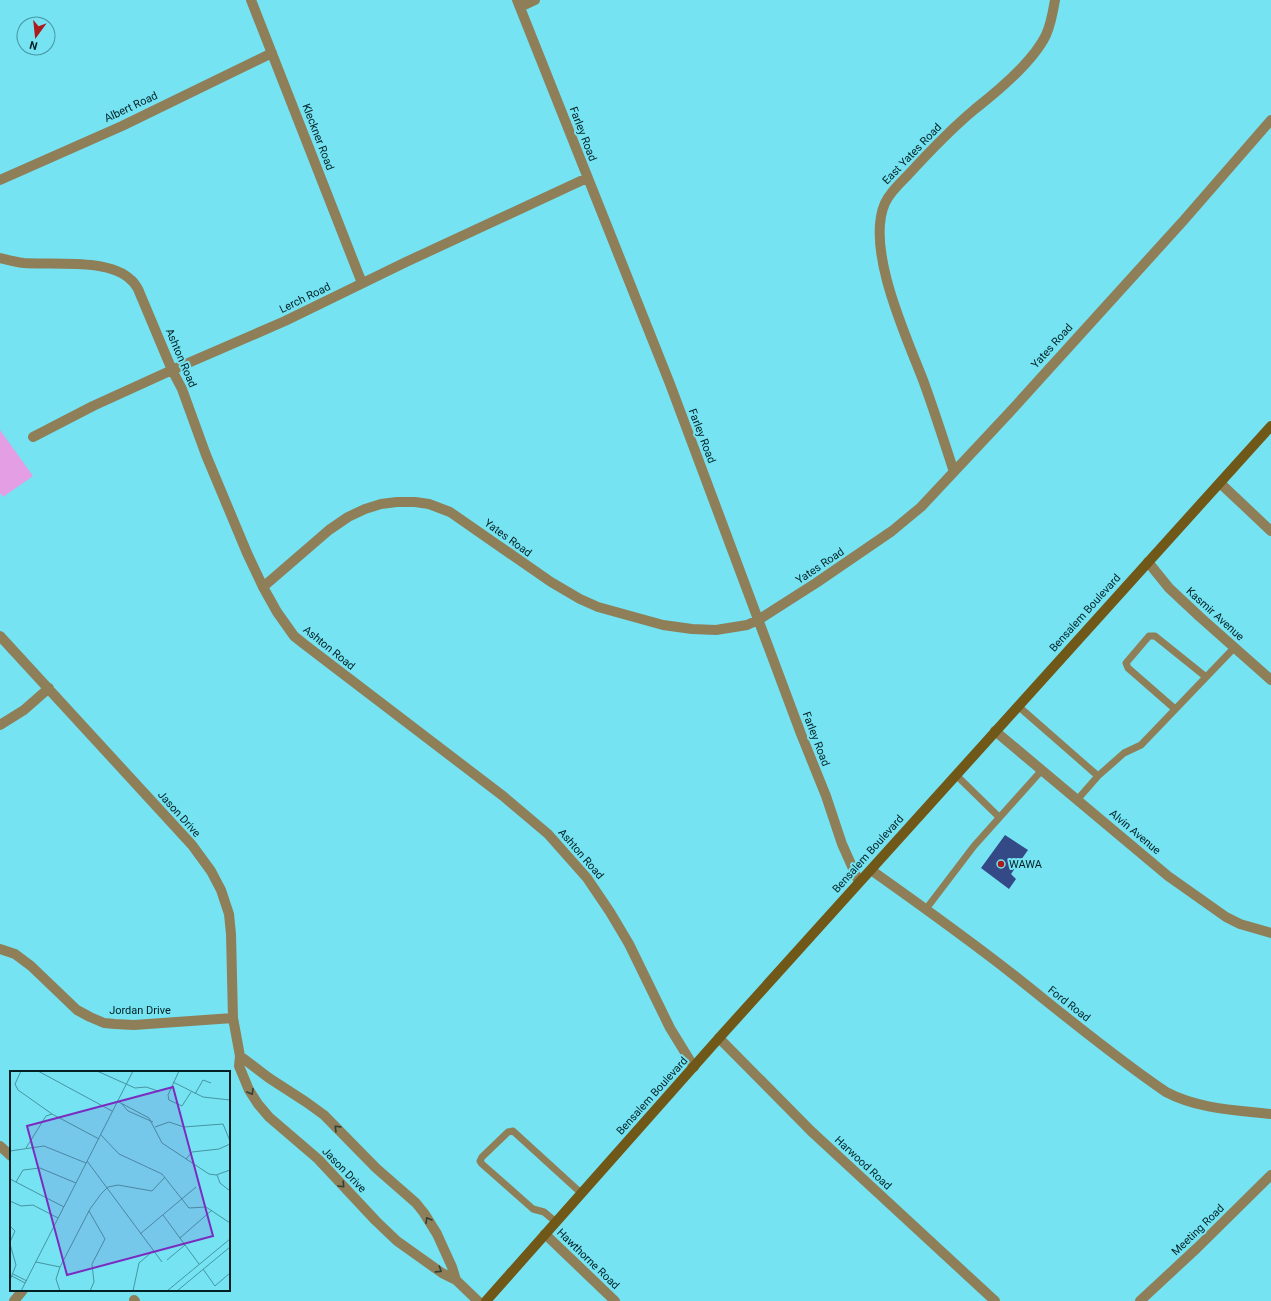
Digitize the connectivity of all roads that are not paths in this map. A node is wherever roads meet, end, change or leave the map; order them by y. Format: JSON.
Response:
{"nodes":[{"id":1,"x":251,"y":0,"type":"edge"},
{"id":2,"x":535,"y":0,"type":"edge"},
{"id":3,"x":1055,"y":0,"type":"edge"},
{"id":4,"x":519,"y":3,"type":"edge"},
{"id":5,"x":272,"y":53,"type":"junction"},
{"id":6,"x":1271,"y":120,"type":"edge"},
{"id":7,"x":587,"y":178,"type":"junction"},
{"id":8,"x":0,"y":180,"type":"edge"},
{"id":9,"x":0,"y":258,"type":"edge"},
{"id":10,"x":362,"y":283,"type":"junction"},
{"id":11,"x":172,"y":370,"type":"junction"},
{"id":12,"x":1271,"y":426,"type":"edge"},
{"id":13,"x":33,"y":436,"type":"dead end"},
{"id":14,"x":954,"y":472,"type":"junction"},
{"id":15,"x":1220,"y":483,"type":"junction"},
{"id":16,"x":1271,"y":531,"type":"edge"},
{"id":17,"x":1148,"y":562,"type":"junction"},
{"id":18,"x":263,"y":587,"type":"junction"},
{"id":19,"x":758,"y":620,"type":"junction"},
{"id":20,"x":0,"y":636,"type":"edge"},
{"id":21,"x":1234,"y":648,"type":"junction"},
{"id":22,"x":1206,"y":677,"type":"junction"},
{"id":23,"x":1271,"y":680,"type":"edge"},
{"id":24,"x":49,"y":688,"type":"junction"},
{"id":25,"x":1018,"y":706,"type":"junction"},
{"id":26,"x":1175,"y":709,"type":"junction"},
{"id":27,"x":0,"y":724,"type":"edge"},
{"id":28,"x":995,"y":731,"type":"junction"},
{"id":29,"x":1042,"y":770,"type":"junction"},
{"id":30,"x":956,"y":775,"type":"junction"},
{"id":31,"x":1098,"y":776,"type":"junction"},
{"id":32,"x":1078,"y":800,"type":"junction"},
{"id":33,"x":999,"y":817,"type":"junction"},
{"id":34,"x":871,"y":870,"type":"junction"},
{"id":35,"x":860,"y":882,"type":"junction"},
{"id":36,"x":926,"y":909,"type":"junction"},
{"id":37,"x":1271,"y":933,"type":"edge"},
{"id":38,"x":0,"y":949,"type":"edge"},
{"id":39,"x":233,"y":1018,"type":"junction"},
{"id":40,"x":719,"y":1038,"type":"junction"},
{"id":41,"x":240,"y":1056,"type":"junction"},
{"id":42,"x":694,"y":1067,"type":"junction"},
{"id":43,"x":1271,"y":1114,"type":"edge"},
{"id":44,"x":0,"y":1146,"type":"edge"},
{"id":45,"x":10,"y":1155,"type":"edge"},
{"id":46,"x":1271,"y":1175,"type":"edge"},
{"id":47,"x":581,"y":1193,"type":"junction"},
{"id":48,"x":556,"y":1222,"type":"junction"},
{"id":49,"x":545,"y":1234,"type":"junction"},
{"id":50,"x":456,"y":1280,"type":"junction"},
{"id":51,"x":22,"y":1291,"type":"edge"},
{"id":52,"x":14,"y":1301,"type":"edge"},
{"id":53,"x":478,"y":1301,"type":"edge"},
{"id":54,"x":486,"y":1301,"type":"edge"},
{"id":55,"x":615,"y":1301,"type":"edge"},
{"id":56,"x":995,"y":1301,"type":"edge"},
{"id":57,"x":1140,"y":1301,"type":"edge"}],
"edges":[{"from":1,"to":5,"type":"street","name":"Kleckner Road"},
{"from":2,"to":4,"type":"street"},
{"from":3,"to":14,"type":"street","name":"East Yates Road"},
{"from":4,"to":7,"type":"street","name":"Farley Road"},
{"from":5,"to":8,"type":"street","name":"Albert Road"},
{"from":5,"to":10,"type":"street","name":"Kleckner Road"},
{"from":6,"to":14,"type":"street","name":"Yates Road"},
{"from":7,"to":10,"type":"street","name":"Lerch Road"},
{"from":7,"to":19,"type":"street","name":"Farley Road"},
{"from":9,"to":11,"type":"street","name":"Ashton Road"},
{"from":10,"to":11,"type":"street","name":"Lerch Road"},
{"from":11,"to":13,"type":"street","name":"Lerch Road"},
{"from":11,"to":18,"type":"street","name":"Ashton Road"},
{"from":12,"to":15,"type":"main road","name":"Bensalem Boulevard"},
{"from":14,"to":19,"type":"street","name":"Yates Road"},
{"from":15,"to":16,"type":"street"},
{"from":15,"to":17,"type":"main road","name":"Bensalem Boulevard"},
{"from":17,"to":21,"type":"street","name":"Kasmir Avenue"},
{"from":17,"to":25,"type":"main road","name":"Bensalem Boulevard"},
{"from":18,"to":19,"type":"street","name":"Yates Road"},
{"from":18,"to":42,"type":"street","name":"Ashton Road"},
{"from":19,"to":35,"type":"street","name":"Farley Road"},
{"from":20,"to":24,"type":"street","name":"Jason Drive"},
{"from":21,"to":22,"type":"lane"},
{"from":21,"to":23,"type":"street","name":"Kasmir Avenue"},
{"from":22,"to":26,"type":"lane"},
{"from":22,"to":26,"type":"lane"},
{"from":24,"to":27,"type":"street"},
{"from":24,"to":39,"type":"street","name":"Jason Drive"},
{"from":25,"to":28,"type":"main road","name":"Bensalem Boulevard"},
{"from":25,"to":31,"type":"lane"},
{"from":26,"to":31,"type":"lane"},
{"from":28,"to":29,"type":"street","name":"Alvin Avenue"},
{"from":28,"to":30,"type":"main road","name":"Bensalem Boulevard"},
{"from":29,"to":32,"type":"street","name":"Alvin Avenue"},
{"from":29,"to":33,"type":"lane"},
{"from":30,"to":33,"type":"lane"},
{"from":30,"to":34,"type":"main road","name":"Bensalem Boulevard"},
{"from":31,"to":32,"type":"lane"},
{"from":32,"to":37,"type":"street","name":"Alvin Avenue"},
{"from":33,"to":36,"type":"lane"},
{"from":34,"to":35,"type":"main road","name":"Bensalem Boulevard"},
{"from":34,"to":36,"type":"street","name":"Ford Road"},
{"from":35,"to":40,"type":"main road","name":"Bensalem Boulevard"},
{"from":36,"to":43,"type":"street","name":"Ford Road"},
{"from":38,"to":39,"type":"street","name":"Jordan Drive"},
{"from":39,"to":41,"type":"street","name":"Jason Drive"},
{"from":40,"to":42,"type":"main road","name":"Bensalem Boulevard"},
{"from":40,"to":56,"type":"street","name":"Harwood Road"},
{"from":50,"to":41,"type":"street","name":"Jason Drive","one_way":true},
{"from":41,"to":50,"type":"street","name":"Jason Drive","one_way":true},
{"from":42,"to":47,"type":"main road","name":"Bensalem Boulevard"},
{"from":44,"to":45,"type":"street"},
{"from":46,"to":57,"type":"street","name":"Meeting Road"},
{"from":47,"to":48,"type":"main road","name":"Bensalem Boulevard"},
{"from":47,"to":48,"type":"lane"},
{"from":48,"to":49,"type":"main road","name":"Bensalem Boulevard"},
{"from":49,"to":54,"type":"main road","name":"Bensalem Boulevard"},
{"from":49,"to":55,"type":"street","name":"Hawthorne Road"},
{"from":50,"to":53,"type":"street","name":"Jason Drive"},
{"from":51,"to":52,"type":"street"}]}
